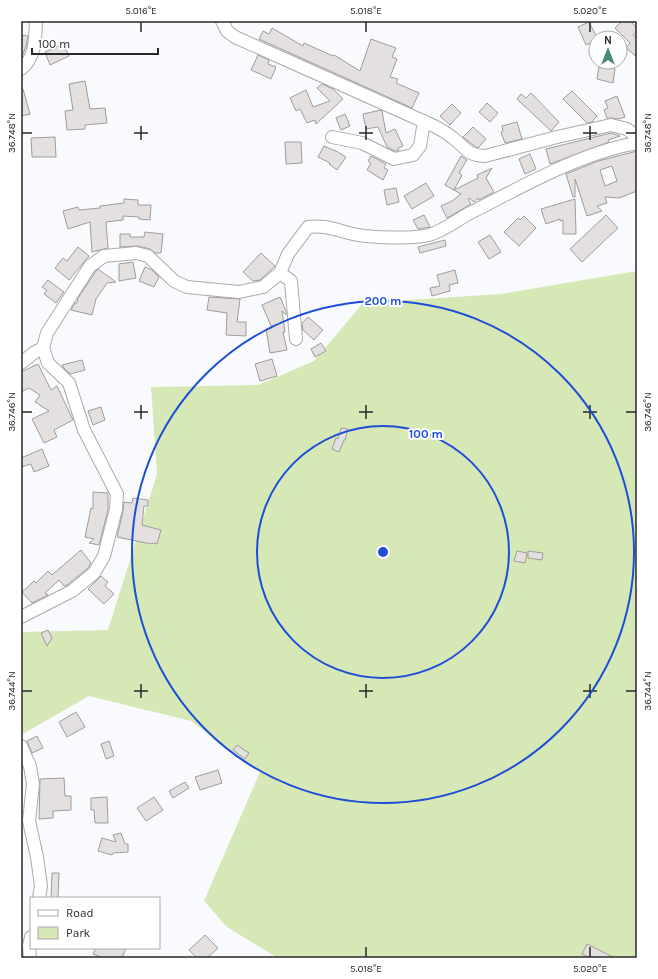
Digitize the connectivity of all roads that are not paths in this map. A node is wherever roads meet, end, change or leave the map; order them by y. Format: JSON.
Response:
{"nodes":[{"id":1,"x":36,"y":21,"type":"edge"},
{"id":2,"x":222,"y":21,"type":"edge"},
{"id":3,"x":21,"y":69,"type":"edge"},
{"id":4,"x":424,"y":121,"type":"junction"},
{"id":5,"x":332,"y":137,"type":"dead end"},
{"id":6,"x":637,"y":137,"type":"edge"},
{"id":7,"x":637,"y":143,"type":"edge"},
{"id":8,"x":280,"y":273,"type":"junction"},
{"id":9,"x":296,"y":339,"type":"dead end"},
{"id":10,"x":43,"y":348,"type":"junction"},
{"id":11,"x":21,"y":363,"type":"edge"},
{"id":12,"x":21,"y":617,"type":"edge"},
{"id":13,"x":21,"y":746,"type":"edge"},
{"id":14,"x":25,"y":823,"type":"edge"},
{"id":15,"x":39,"y":897,"type":"edge"},
{"id":16,"x":30,"y":942,"type":"edge"},
{"id":17,"x":30,"y":958,"type":"edge"}],
"edges":[{"from":1,"to":3,"type":"street"},
{"from":2,"to":4,"type":"street"},
{"from":4,"to":5,"type":"street"},
{"from":4,"to":6,"type":"street"},
{"from":7,"to":8,"type":"street"},
{"from":8,"to":9,"type":"street"},
{"from":8,"to":10,"type":"street"},
{"from":10,"to":11,"type":"street"},
{"from":10,"to":12,"type":"street"},
{"from":13,"to":14,"type":"street"},
{"from":14,"to":15,"type":"street"},
{"from":16,"to":17,"type":"street"}]}
